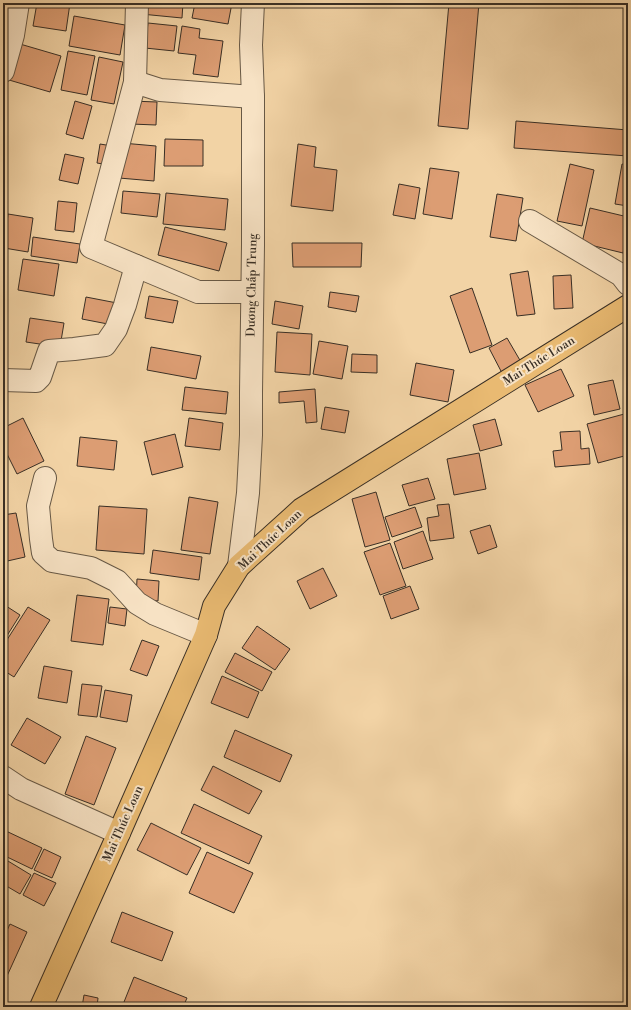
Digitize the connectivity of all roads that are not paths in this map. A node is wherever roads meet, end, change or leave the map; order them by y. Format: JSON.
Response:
{"nodes":[{"id":1,"x":18,"y":3,"type":"edge"},
{"id":2,"x":137,"y":3,"type":"edge"},
{"id":3,"x":253,"y":3,"type":"edge"},
{"id":4,"x":3,"y":71,"type":"edge"},
{"id":5,"x":135,"y":82,"type":"junction"},
{"id":6,"x":253,"y":97,"type":"junction"},
{"id":7,"x":530,"y":221,"type":"dead end"},
{"id":8,"x":136,"y":266,"type":"junction"},
{"id":9,"x":628,"y":284,"type":"edge"},
{"id":10,"x":252,"y":292,"type":"junction"},
{"id":11,"x":628,"y":306,"type":"edge"},
{"id":12,"x":3,"y":380,"type":"edge"},
{"id":13,"x":45,"y":478,"type":"dead end"},
{"id":14,"x":239,"y":566,"type":"junction"},
{"id":15,"x":206,"y":635,"type":"junction"},
{"id":16,"x":3,"y":777,"type":"edge"},
{"id":17,"x":119,"y":833,"type":"junction"},
{"id":18,"x":41,"y":1007,"type":"edge"}],
"edges":[{"from":1,"to":4,"type":"street"},
{"from":2,"to":5,"type":"street"},
{"from":3,"to":6,"type":"street","name":"Dương Chấp Trung"},
{"from":5,"to":6,"type":"street"},
{"from":5,"to":8,"type":"street"},
{"from":6,"to":10,"type":"street","name":"Dương Chấp Trung"},
{"from":7,"to":9,"type":"street"},
{"from":8,"to":10,"type":"street"},
{"from":8,"to":12,"type":"street"},
{"from":10,"to":14,"type":"street","name":"Dương Chấp Trung"},
{"from":11,"to":14,"type":"main road","name":"Mai Thúc Loan"},
{"from":13,"to":15,"type":"street"},
{"from":14,"to":15,"type":"main road","name":"Mai Thúc Loan"},
{"from":15,"to":17,"type":"main road","name":"Mai Thúc Loan"},
{"from":16,"to":17,"type":"street"},
{"from":17,"to":18,"type":"main road","name":"Mai Thúc Loan"}]}
